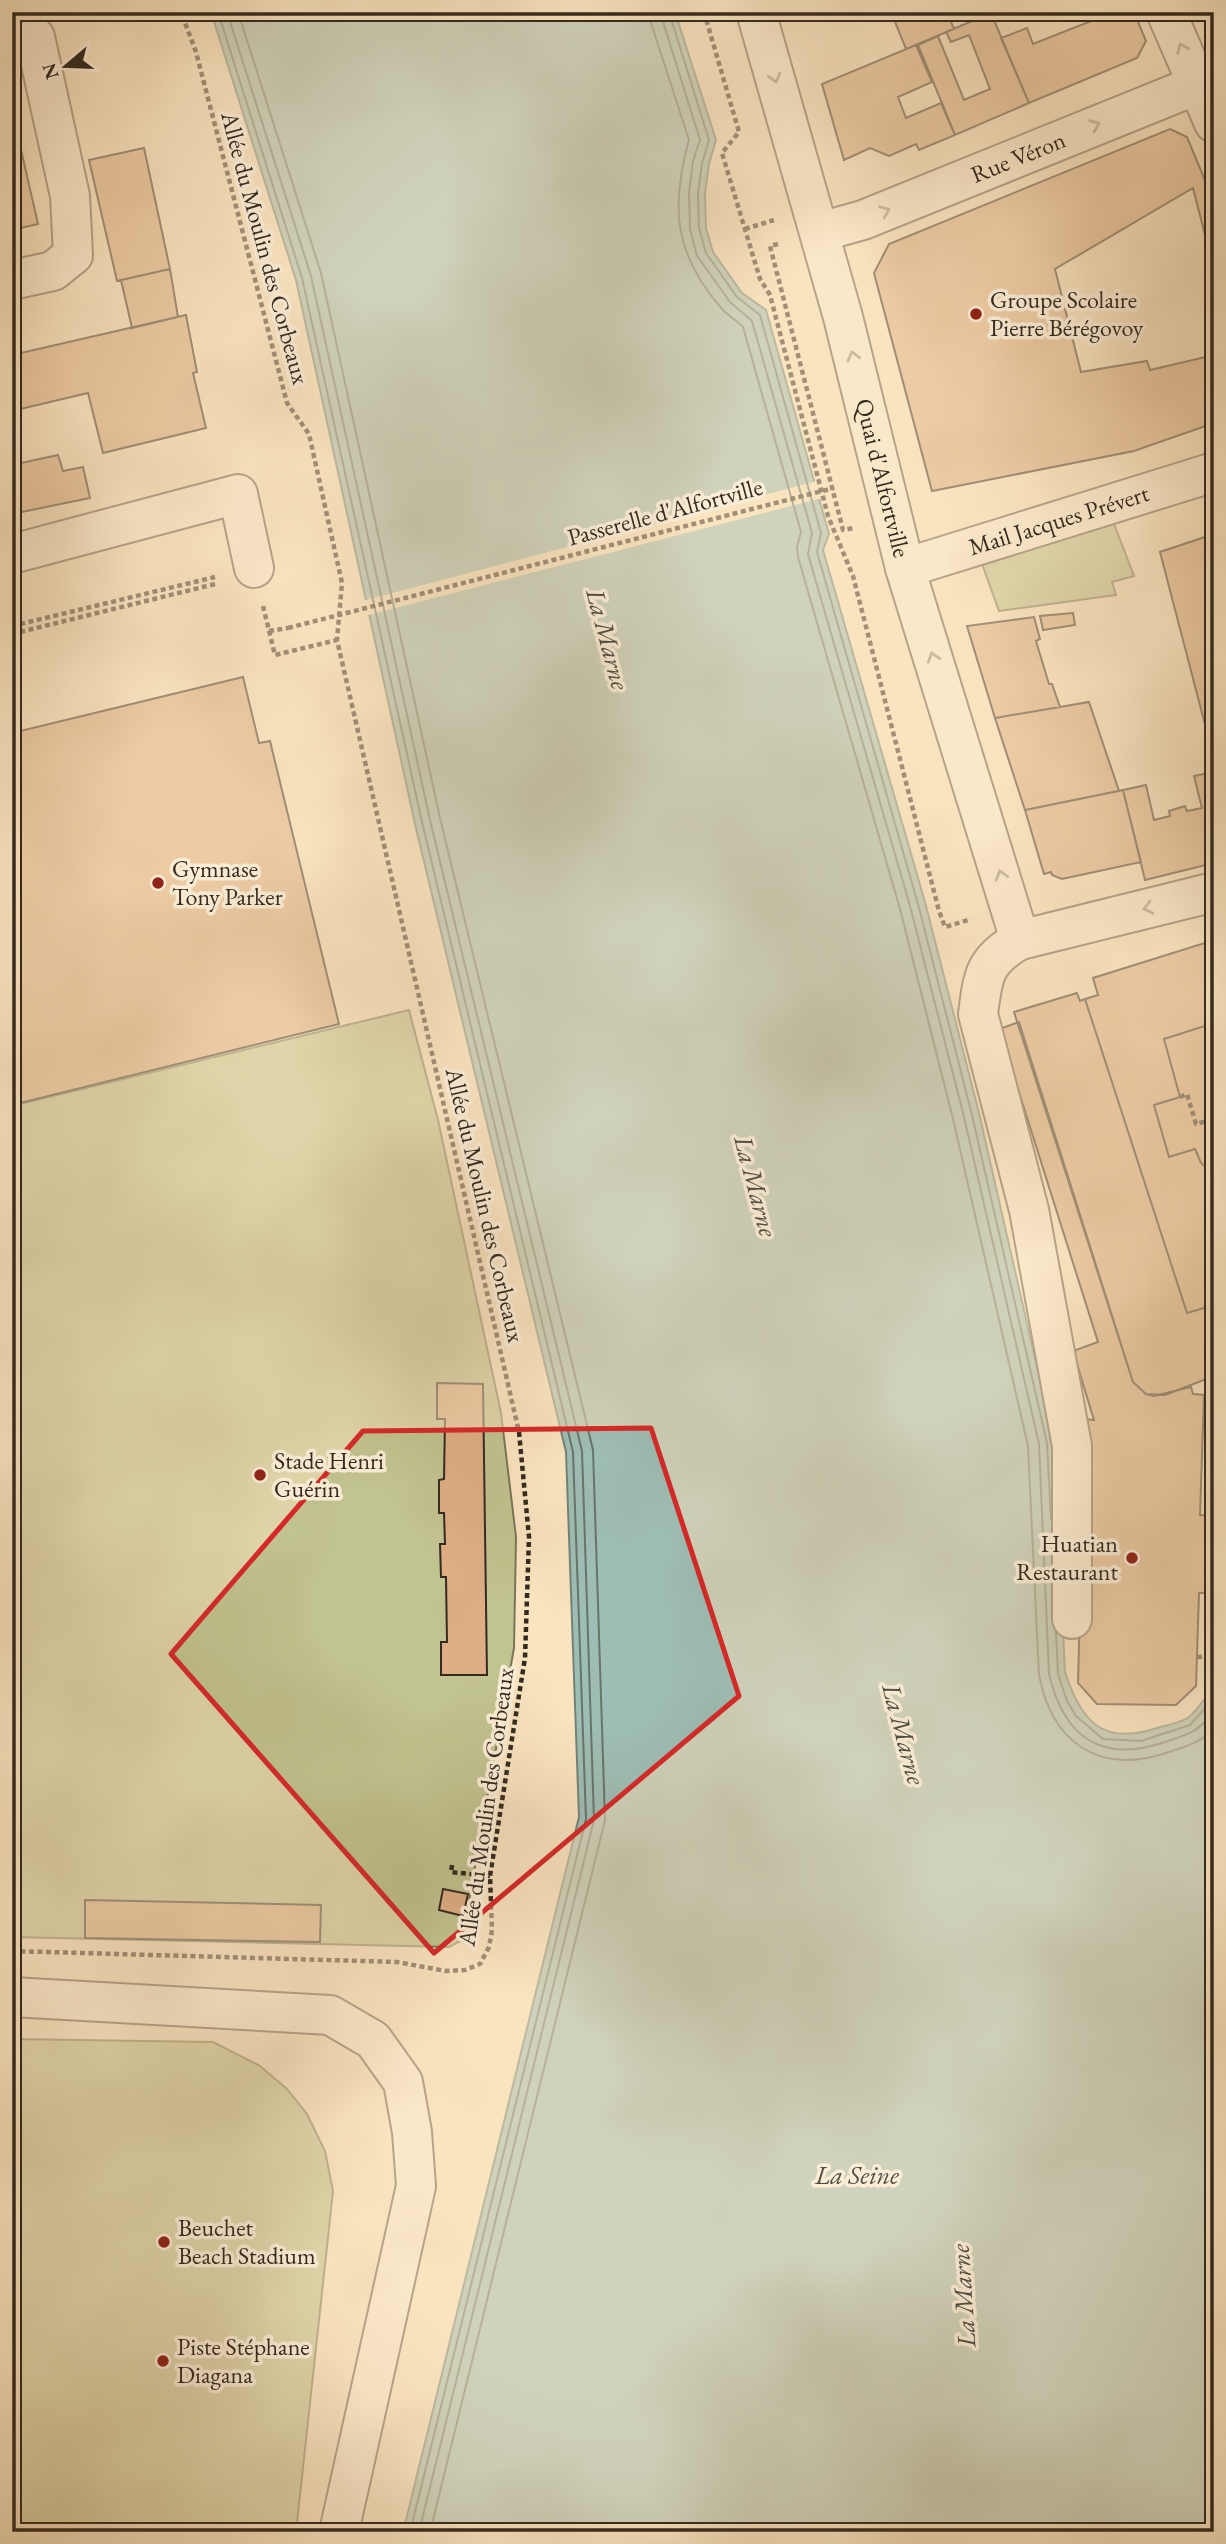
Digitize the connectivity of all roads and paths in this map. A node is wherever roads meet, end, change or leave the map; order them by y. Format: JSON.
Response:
{"nodes":[{"id":1,"x":181,"y":12,"type":"edge"},
{"id":2,"x":704,"y":12,"type":"edge"},
{"id":3,"x":756,"y":12,"type":"edge"},
{"id":4,"x":1166,"y":12,"type":"edge"},
{"id":5,"x":35,"y":37,"type":"dead end"},
{"id":6,"x":1205,"y":81,"type":"edge"},
{"id":7,"x":1214,"y":123,"type":"edge"},
{"id":8,"x":785,"y":217,"type":"dead end"},
{"id":9,"x":745,"y":229,"type":"junction"},
{"id":10,"x":820,"y":232,"type":"junction"},
{"id":11,"x":776,"y":272,"type":"dead end"},
{"id":12,"x":12,"y":280,"type":"edge"},
{"id":13,"x":1214,"y":472,"type":"edge"},
{"id":14,"x":834,"y":488,"type":"junction"},
{"id":15,"x":855,"y":527,"type":"dead end"},
{"id":16,"x":12,"y":554,"type":"edge"},
{"id":17,"x":905,"y":568,"type":"junction"},
{"id":18,"x":241,"y":575,"type":"junction"},
{"id":19,"x":12,"y":626,"type":"edge"},
{"id":20,"x":12,"y":634,"type":"edge"},
{"id":21,"x":337,"y":640,"type":"junction"},
{"id":22,"x":1214,"y":892,"type":"edge"},
{"id":23,"x":939,"y":911,"type":"dead end"},
{"id":24,"x":1020,"y":940,"type":"junction"},
{"id":25,"x":1180,"y":1097,"type":"dead end"},
{"id":26,"x":1214,"y":1119,"type":"edge"},
{"id":27,"x":1072,"y":1619,"type":"dead end"},
{"id":28,"x":1214,"y":1656,"type":"edge"},
{"id":29,"x":1197,"y":1657,"type":"dead end"},
{"id":30,"x":452,"y":1865,"type":"dead end"},
{"id":31,"x":490,"y":1876,"type":"junction"},
{"id":32,"x":12,"y":1951,"type":"edge"},
{"id":33,"x":12,"y":1997,"type":"edge"},
{"id":34,"x":339,"y":2532,"type":"edge"}],
"edges":[{"from":1,"to":21,"type":"path","name":"Allée du Moulin des Corbeaux"},
{"from":2,"to":9,"type":"path"},
{"from":3,"to":10,"type":"street","name":"Quai d'Alfortville","one_way":true},
{"from":6,"to":4,"type":"street","one_way":true},
{"from":5,"to":12,"type":"street"},
{"from":6,"to":7,"type":"street"},
{"from":10,"to":6,"type":"street","name":"Rue Véron","one_way":true},
{"from":8,"to":9,"type":"path"},
{"from":9,"to":23,"type":"path"},
{"from":17,"to":10,"type":"street","name":"Quai d'Alfortville","one_way":true},
{"from":11,"to":14,"type":"path"},
{"from":13,"to":17,"type":"street","name":"Mail Jacques Prévert"},
{"from":14,"to":15,"type":"path"},
{"from":14,"to":21,"type":"path","name":"Passerelle d'Alfortville","bridge":true},
{"from":16,"to":18,"type":"street"},
{"from":24,"to":17,"type":"street","name":"Quai d'Alfortville","one_way":true},
{"from":18,"to":19,"type":"path"},
{"from":18,"to":20,"type":"path"},
{"from":21,"to":31,"type":"path","name":"Allée du Moulin des Corbeaux"},
{"from":22,"to":24,"type":"street","one_way":true},
{"from":24,"to":27,"type":"street"},
{"from":25,"to":26,"type":"path"},
{"from":28,"to":29,"type":"path"},
{"from":30,"to":31,"type":"path"},
{"from":31,"to":32,"type":"path","name":"Allée du Moulin des Corbeaux"},
{"from":33,"to":34,"type":"street"}]}
